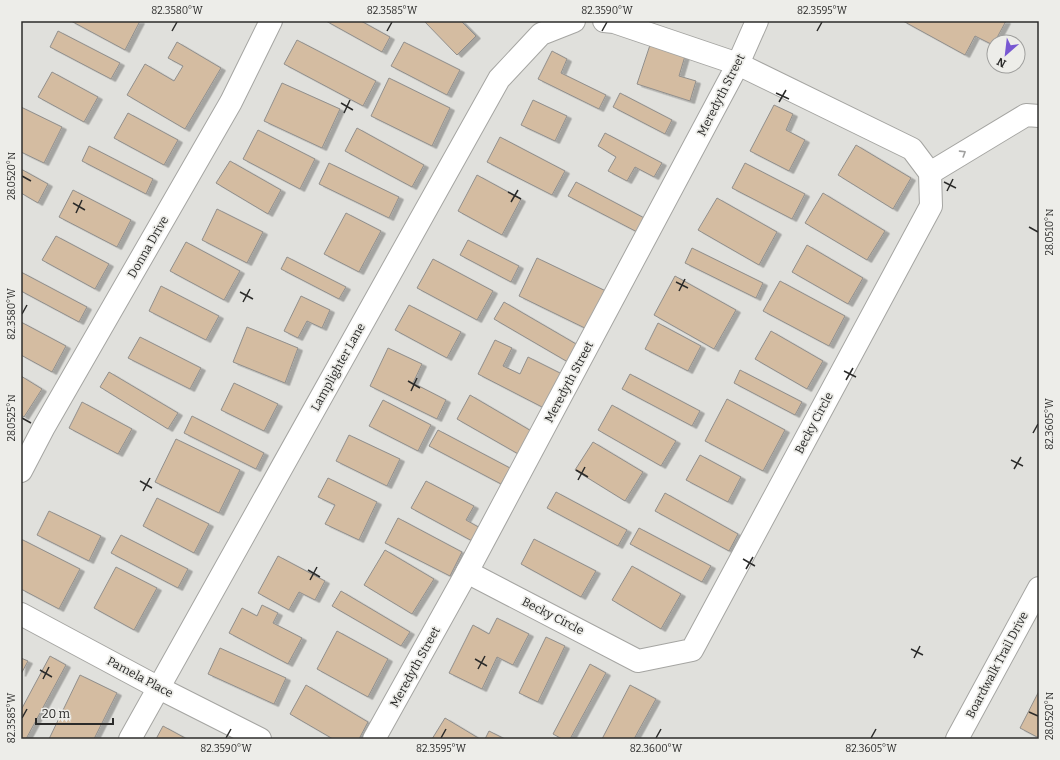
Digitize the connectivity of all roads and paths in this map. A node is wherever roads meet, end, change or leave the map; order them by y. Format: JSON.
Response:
{"nodes":[{"id":1,"x":271,"y":21,"type":"edge"},
{"id":2,"x":574,"y":21,"type":"edge"},
{"id":3,"x":604,"y":21,"type":"edge"},
{"id":4,"x":757,"y":21,"type":"edge"},
{"id":5,"x":738,"y":64,"type":"junction"},
{"id":6,"x":1039,"y":116,"type":"edge"},
{"id":7,"x":930,"y":173,"type":"junction"},
{"id":8,"x":21,"y":471,"type":"edge"},
{"id":9,"x":467,"y":572,"type":"junction"},
{"id":10,"x":1038,"y":590,"type":"edge"},
{"id":11,"x":21,"y":614,"type":"edge"},
{"id":12,"x":159,"y":688,"type":"junction"},
{"id":13,"x":130,"y":739,"type":"edge"},
{"id":14,"x":260,"y":739,"type":"edge"},
{"id":15,"x":374,"y":739,"type":"edge"},
{"id":16,"x":957,"y":739,"type":"edge"}],
"edges":[{"from":1,"to":8,"type":"street","name":"Donna Drive"},
{"from":2,"to":12,"type":"street","name":"Lamplighter Lane"},
{"from":3,"to":5,"type":"street"},
{"from":4,"to":5,"type":"street","name":"Meredyth Street"},
{"from":5,"to":7,"type":"street"},
{"from":5,"to":9,"type":"street","name":"Meredyth Street"},
{"from":7,"to":6,"type":"street","one_way":true},
{"from":7,"to":9,"type":"street","name":"Becky Circle"},
{"from":9,"to":15,"type":"street","name":"Meredyth Street"},
{"from":10,"to":16,"type":"street","name":"Boardwalk Trail Drive"},
{"from":11,"to":12,"type":"street","name":"Pamela Place"},
{"from":12,"to":13,"type":"street","name":"Lamplighter Lane"},
{"from":12,"to":14,"type":"street","name":"Pamela Place"}]}
